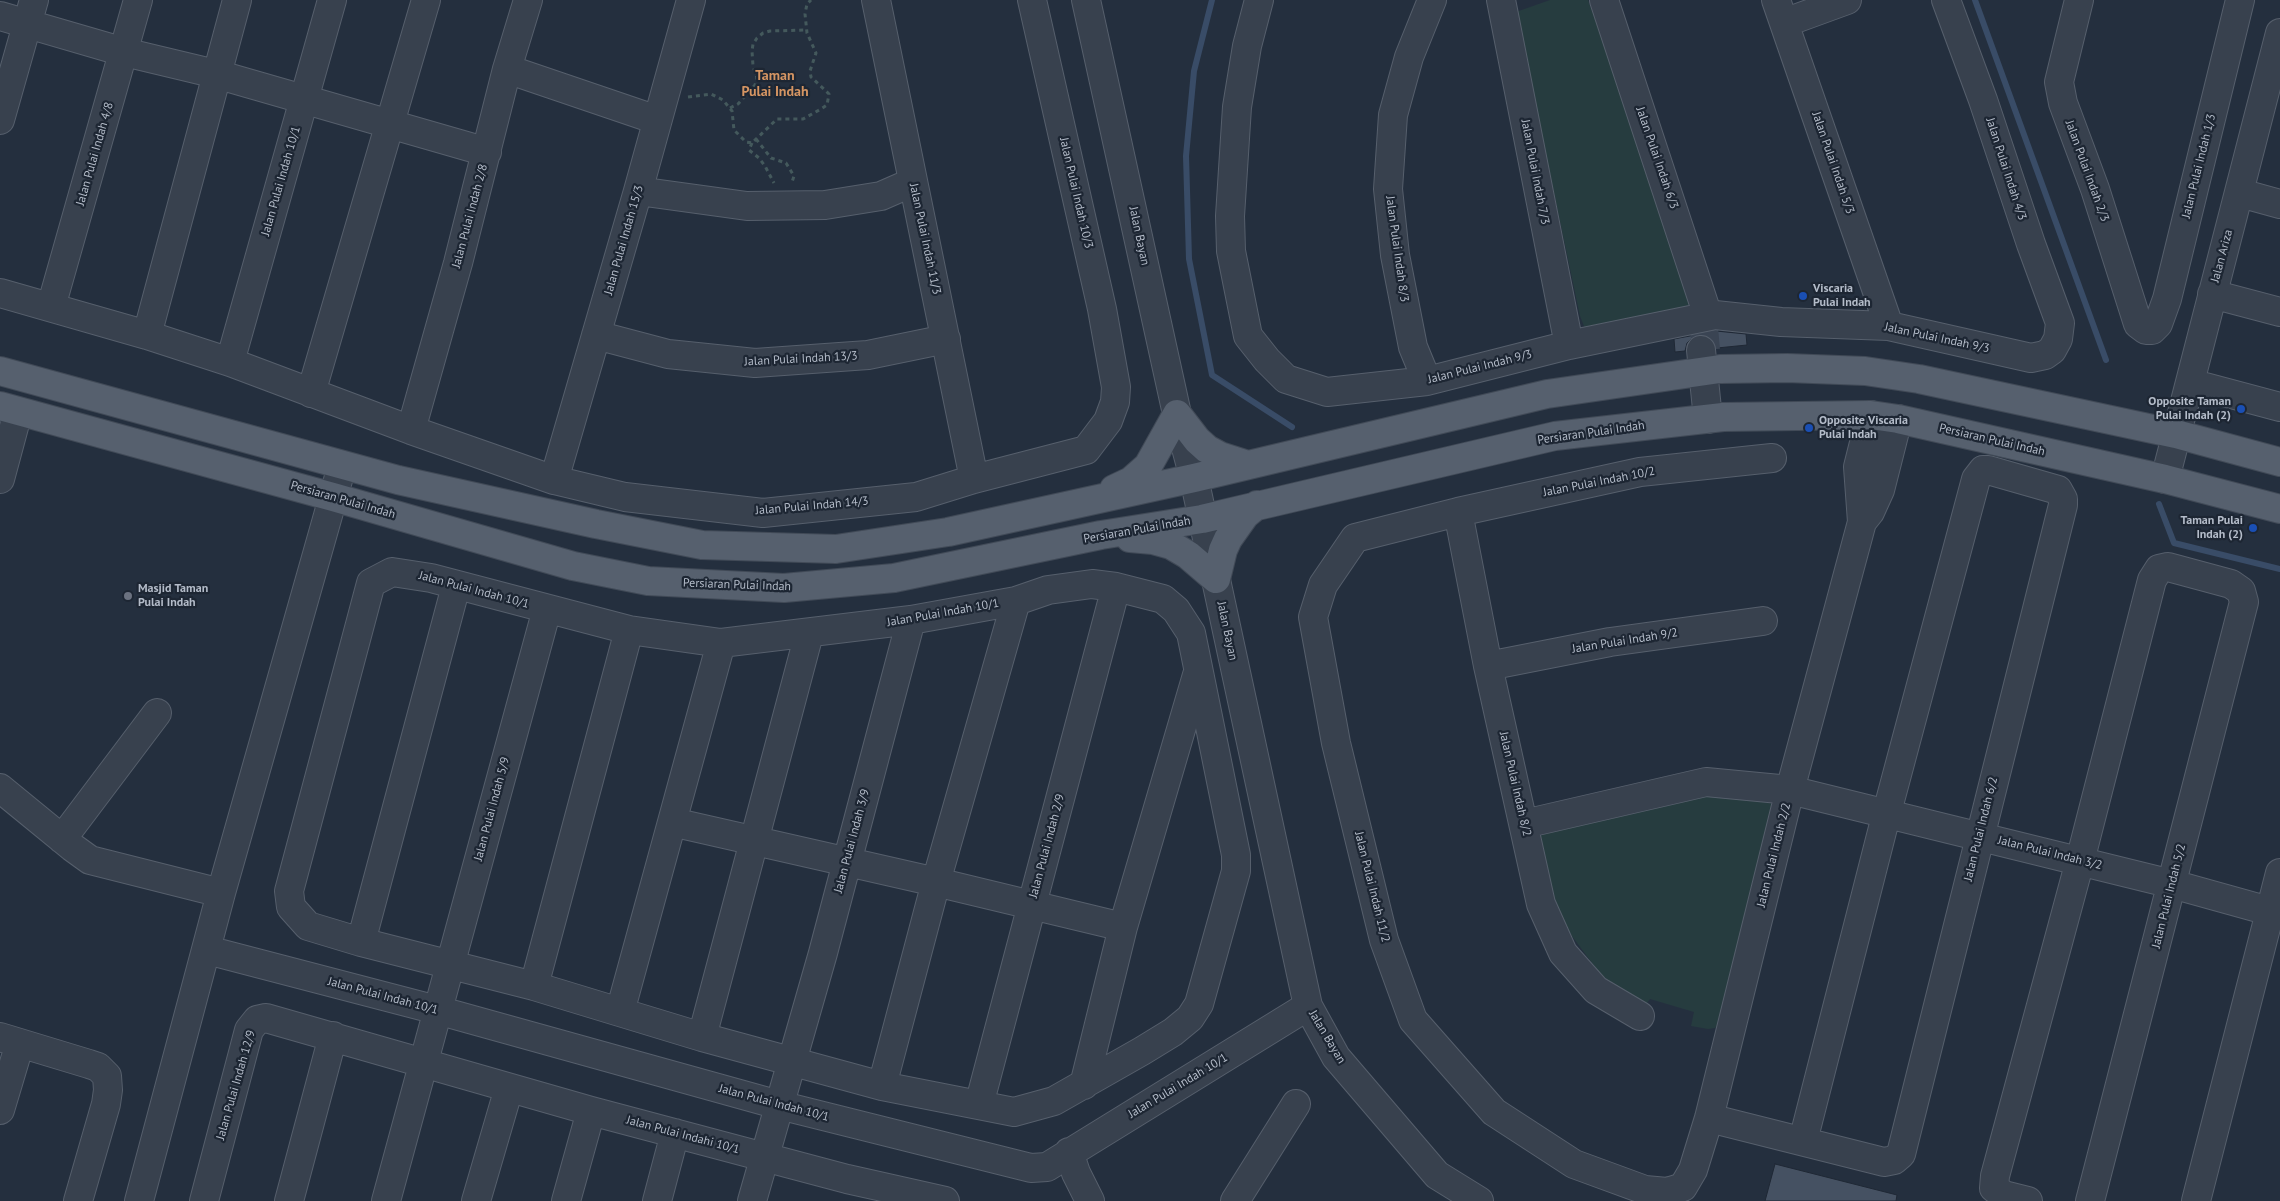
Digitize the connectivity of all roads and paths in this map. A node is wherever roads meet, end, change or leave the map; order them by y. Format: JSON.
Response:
{"nodes":[{"id":1,"x":138,"y":0,"type":"edge"},
{"id":2,"x":237,"y":0,"type":"edge"},
{"id":3,"x":332,"y":0,"type":"edge"},
{"id":4,"x":426,"y":0,"type":"edge"},
{"id":5,"x":528,"y":0,"type":"edge"},
{"id":6,"x":691,"y":0,"type":"edge"},
{"id":7,"x":811,"y":0,"type":"edge"},
{"id":8,"x":876,"y":0,"type":"edge"},
{"id":9,"x":1032,"y":0,"type":"edge"},
{"id":10,"x":1086,"y":0,"type":"edge"},
{"id":11,"x":1259,"y":0,"type":"edge"},
{"id":12,"x":1432,"y":0,"type":"edge"},
{"id":13,"x":1501,"y":0,"type":"edge"},
{"id":14,"x":1604,"y":0,"type":"edge"},
{"id":15,"x":1847,"y":0,"type":"edge"},
{"id":16,"x":1946,"y":0,"type":"edge"},
{"id":17,"x":2079,"y":0,"type":"edge"},
{"id":18,"x":2240,"y":0,"type":"edge"},
{"id":19,"x":31,"y":12,"type":"edge"},
{"id":20,"x":1780,"y":12,"type":"edge"},
{"id":21,"x":0,"y":16,"type":"edge"},
{"id":22,"x":808,"y":30,"type":"junction"},
{"id":23,"x":2280,"y":33,"type":"edge"},
{"id":24,"x":124,"y":52,"type":"junction"},
{"id":25,"x":507,"y":69,"type":"junction"},
{"id":26,"x":216,"y":74,"type":"junction"},
{"id":27,"x":684,"y":96,"type":"dead end"},
{"id":28,"x":304,"y":100,"type":"junction"},
{"id":29,"x":730,"y":108,"type":"junction"},
{"id":30,"x":0,"y":120,"type":"edge"},
{"id":31,"x":657,"y":120,"type":"junction"},
{"id":32,"x":390,"y":124,"type":"junction"},
{"id":33,"x":756,"y":139,"type":"junction"},
{"id":34,"x":752,"y":143,"type":"junction"},
{"id":35,"x":487,"y":152,"type":"junction"},
{"id":36,"x":913,"y":182,"type":"junction"},
{"id":37,"x":775,"y":186,"type":"dead end"},
{"id":38,"x":785,"y":187,"type":"dead end"},
{"id":39,"x":638,"y":191,"type":"junction"},
{"id":40,"x":2240,"y":194,"type":"junction"},
{"id":41,"x":2279,"y":199,"type":"edge"},
{"id":42,"x":0,"y":293,"type":"edge"},
{"id":43,"x":2212,"y":294,"type":"junction"},
{"id":44,"x":51,"y":307,"type":"junction"},
{"id":45,"x":2280,"y":312,"type":"edge"},
{"id":46,"x":1889,"y":326,"type":"junction"},
{"id":47,"x":2152,"y":330,"type":"joint"},
{"id":48,"x":147,"y":335,"type":"junction"},
{"id":49,"x":596,"y":336,"type":"junction"},
{"id":50,"x":946,"y":339,"type":"junction"},
{"id":51,"x":2058,"y":339,"type":"joint"},
{"id":52,"x":1710,"y":341,"type":"junction"},
{"id":53,"x":1569,"y":345,"type":"junction"},
{"id":54,"x":230,"y":362,"type":"junction"},
{"id":55,"x":0,"y":371,"type":"edge"},
{"id":56,"x":1426,"y":381,"type":"junction"},
{"id":57,"x":2190,"y":383,"type":"junction"},
{"id":58,"x":1116,"y":387,"type":"joint"},
{"id":59,"x":311,"y":393,"type":"junction"},
{"id":60,"x":2280,"y":407,"type":"edge"},
{"id":61,"x":9,"y":409,"type":"edge"},
{"id":62,"x":1177,"y":414,"type":"junction"},
{"id":63,"x":1871,"y":414,"type":"junction"},
{"id":64,"x":1716,"y":418,"type":"junction"},
{"id":65,"x":1898,"y":419,"type":"junction"},
{"id":66,"x":411,"y":430,"type":"junction"},
{"id":67,"x":2176,"y":434,"type":"junction"},
{"id":68,"x":1772,"y":458,"type":"dead end"},
{"id":69,"x":2280,"y":462,"type":"edge"},
{"id":70,"x":1248,"y":465,"type":"junction"},
{"id":71,"x":342,"y":466,"type":"junction"},
{"id":72,"x":1194,"y":478,"type":"junction"},
{"id":73,"x":0,"y":479,"type":"edge"},
{"id":74,"x":974,"y":479,"type":"junction"},
{"id":75,"x":2165,"y":479,"type":"junction"},
{"id":76,"x":554,"y":480,"type":"junction"},
{"id":77,"x":333,"y":497,"type":"junction"},
{"id":78,"x":1090,"y":501,"type":"junction"},
{"id":79,"x":1256,"y":505,"type":"junction"},
{"id":80,"x":2280,"y":509,"type":"edge"},
{"id":81,"x":1458,"y":512,"type":"junction"},
{"id":82,"x":1202,"y":519,"type":"junction"},
{"id":83,"x":1862,"y":522,"type":"junction"},
{"id":84,"x":1101,"y":535,"type":"junction"},
{"id":85,"x":1216,"y":579,"type":"junction"},
{"id":86,"x":456,"y":586,"type":"junction"},
{"id":87,"x":1116,"y":587,"type":"junction"},
{"id":88,"x":1016,"y":600,"type":"junction"},
{"id":89,"x":547,"y":609,"type":"junction"},
{"id":90,"x":911,"y":620,"type":"junction"},
{"id":91,"x":1763,"y":621,"type":"dead end"},
{"id":92,"x":628,"y":630,"type":"junction"},
{"id":93,"x":809,"y":634,"type":"junction"},
{"id":94,"x":721,"y":643,"type":"junction"},
{"id":95,"x":1488,"y":666,"type":"junction"},
{"id":96,"x":1199,"y":671,"type":"junction"},
{"id":97,"x":157,"y":713,"type":"dead end"},
{"id":98,"x":0,"y":788,"type":"edge"},
{"id":99,"x":1790,"y":790,"type":"junction"},
{"id":100,"x":1887,"y":812,"type":"junction"},
{"id":101,"x":672,"y":822,"type":"junction"},
{"id":102,"x":1524,"y":824,"type":"junction"},
{"id":103,"x":1980,"y":835,"type":"junction"},
{"id":104,"x":62,"y":839,"type":"junction"},
{"id":105,"x":755,"y":840,"type":"junction"},
{"id":106,"x":2080,"y":861,"type":"junction"},
{"id":107,"x":847,"y":862,"type":"junction"},
{"id":108,"x":2280,"y":873,"type":"edge"},
{"id":109,"x":936,"y":882,"type":"junction"},
{"id":110,"x":2172,"y":884,"type":"junction"},
{"id":111,"x":221,"y":893,"type":"junction"},
{"id":112,"x":1031,"y":906,"type":"junction"},
{"id":113,"x":2275,"y":913,"type":"edge"},
{"id":114,"x":1123,"y":927,"type":"junction"},
{"id":115,"x":361,"y":942,"type":"junction"},
{"id":116,"x":206,"y":950,"type":"junction"},
{"id":117,"x":450,"y":963,"type":"junction"},
{"id":118,"x":534,"y":986,"type":"junction"},
{"id":119,"x":1308,"y":1006,"type":"junction"},
{"id":120,"x":437,"y":1010,"type":"junction"},
{"id":121,"x":620,"y":1012,"type":"junction"},
{"id":122,"x":1640,"y":1016,"type":"dead end"},
{"id":123,"x":333,"y":1036,"type":"junction"},
{"id":124,"x":702,"y":1037,"type":"junction"},
{"id":125,"x":10,"y":1040,"type":"edge"},
{"id":126,"x":423,"y":1062,"type":"junction"},
{"id":127,"x":792,"y":1062,"type":"junction"},
{"id":128,"x":1084,"y":1085,"type":"junction"},
{"id":129,"x":882,"y":1086,"type":"junction"},
{"id":130,"x":509,"y":1088,"type":"junction"},
{"id":131,"x":1296,"y":1104,"type":"dead end"},
{"id":132,"x":779,"y":1105,"type":"junction"},
{"id":133,"x":979,"y":1105,"type":"junction"},
{"id":134,"x":0,"y":1110,"type":"edge"},
{"id":135,"x":591,"y":1111,"type":"junction"},
{"id":136,"x":1709,"y":1118,"type":"junction"},
{"id":137,"x":675,"y":1133,"type":"junction"},
{"id":138,"x":1804,"y":1141,"type":"junction"},
{"id":139,"x":1069,"y":1152,"type":"junction"},
{"id":140,"x":764,"y":1157,"type":"junction"},
{"id":141,"x":1683,"y":1187,"type":"joint"},
{"id":142,"x":844,"y":1190,"type":"edge"},
{"id":143,"x":78,"y":1201,"type":"edge"},
{"id":144,"x":139,"y":1201,"type":"edge"},
{"id":145,"x":204,"y":1201,"type":"edge"},
{"id":146,"x":289,"y":1201,"type":"edge"},
{"id":147,"x":386,"y":1201,"type":"edge"},
{"id":148,"x":476,"y":1201,"type":"edge"},
{"id":149,"x":566,"y":1201,"type":"edge"},
{"id":150,"x":657,"y":1201,"type":"edge"},
{"id":151,"x":752,"y":1201,"type":"edge"},
{"id":152,"x":943,"y":1201,"type":"edge"},
{"id":153,"x":1090,"y":1201,"type":"edge"},
{"id":154,"x":1235,"y":1201,"type":"edge"},
{"id":155,"x":1479,"y":1201,"type":"edge"},
{"id":156,"x":2028,"y":1201,"type":"edge"},
{"id":157,"x":2090,"y":1201,"type":"edge"},
{"id":158,"x":2196,"y":1201,"type":"edge"}],
"edges":[{"from":1,"to":24,"type":"street","name":"Jalan Pulai Indah 4/8"},
{"from":2,"to":26,"type":"street"},
{"from":3,"to":28,"type":"street","name":"Jalan Pulai Indah 10/1"},
{"from":4,"to":32,"type":"street"},
{"from":5,"to":25,"type":"street","name":"Jalan Pulai Indah 2/8"},
{"from":6,"to":31,"type":"street","name":"Jalan Pulai Indah 15/3"},
{"from":7,"to":22,"type":"path"},
{"from":8,"to":36,"type":"street","name":"Jalan Pulai Indah 11/3"},
{"from":9,"to":58,"type":"street","name":"Jalan Pulai Indah 10/3"},
{"from":10,"to":62,"type":"street","name":"Jalan Bayan"},
{"from":11,"to":56,"type":"street","name":"Jalan Pulai Indah 9/3"},
{"from":12,"to":56,"type":"street","name":"Jalan Pulai Indah 8/3"},
{"from":13,"to":53,"type":"street","name":"Jalan Pulai Indah 7/3"},
{"from":14,"to":52,"type":"street","name":"Jalan Pulai Indah 6/3"},
{"from":15,"to":20,"type":"street"},
{"from":16,"to":51,"type":"street","name":"Jalan Pulai Indah 4/3"},
{"from":17,"to":47,"type":"street","name":"Jalan Pulai Indah 2/3"},
{"from":18,"to":47,"type":"street","name":"Jalan Pulai Indah 1/3"},
{"from":19,"to":21,"type":"street"},
{"from":19,"to":24,"type":"street"},
{"from":19,"to":30,"type":"street"},
{"from":20,"to":46,"type":"street","name":"Jalan Pulai Indah 5/3"},
{"from":22,"to":29,"type":"path"},
{"from":22,"to":33,"type":"path"},
{"from":23,"to":40,"type":"street","name":"Jalan Ariza"},
{"from":24,"to":26,"type":"street"},
{"from":24,"to":44,"type":"street","name":"Jalan Pulai Indah 4/8"},
{"from":25,"to":31,"type":"street"},
{"from":25,"to":35,"type":"street","name":"Jalan Pulai Indah 2/8"},
{"from":26,"to":28,"type":"street"},
{"from":26,"to":48,"type":"street"},
{"from":27,"to":29,"type":"path"},
{"from":28,"to":32,"type":"street"},
{"from":28,"to":54,"type":"street","name":"Jalan Pulai Indah 10/1"},
{"from":29,"to":34,"type":"path"},
{"from":31,"to":39,"type":"street","name":"Jalan Pulai Indah 15/3"},
{"from":32,"to":35,"type":"street"},
{"from":32,"to":59,"type":"street"},
{"from":33,"to":34,"type":"path"},
{"from":33,"to":38,"type":"path"},
{"from":34,"to":37,"type":"path"},
{"from":35,"to":66,"type":"street","name":"Jalan Pulai Indah 2/8"},
{"from":36,"to":39,"type":"street"},
{"from":36,"to":50,"type":"street","name":"Jalan Pulai Indah 11/3"},
{"from":39,"to":49,"type":"street","name":"Jalan Pulai Indah 15/3"},
{"from":40,"to":41,"type":"street"},
{"from":40,"to":43,"type":"street","name":"Jalan Ariza"},
{"from":42,"to":44,"type":"street"},
{"from":43,"to":45,"type":"street"},
{"from":43,"to":57,"type":"street","name":"Jalan Ariza"},
{"from":44,"to":48,"type":"street"},
{"from":46,"to":51,"type":"street","name":"Jalan Pulai Indah 9/3"},
{"from":46,"to":52,"type":"street","name":"Jalan Pulai Indah 9/3"},
{"from":48,"to":54,"type":"street"},
{"from":49,"to":50,"type":"street","name":"Jalan Pulai Indah 13/3"},
{"from":49,"to":76,"type":"street","name":"Jalan Pulai Indah 15/3"},
{"from":50,"to":74,"type":"street","name":"Jalan Pulai Indah 11/3"},
{"from":52,"to":53,"type":"street","name":"Jalan Pulai Indah 9/3"},
{"from":52,"to":64,"type":"street","name":"Jalan Pulai Indah 6/3"},
{"from":52,"to":67,"type":"main road"},
{"from":52,"to":70,"type":"main road"},
{"from":53,"to":56,"type":"street","name":"Jalan Pulai Indah 9/3"},
{"from":54,"to":59,"type":"street"},
{"from":55,"to":71,"type":"main road"},
{"from":57,"to":60,"type":"street"},
{"from":57,"to":67,"type":"street","name":"Jalan Ariza"},
{"from":58,"to":74,"type":"street","name":"Jalan Pulai Indah 14/3"},
{"from":59,"to":66,"type":"street"},
{"from":61,"to":73,"type":"street"},
{"from":61,"to":77,"type":"main road","name":"Persiaran Pulai Indah"},
{"from":62,"to":70,"type":"main road"},
{"from":62,"to":72,"type":"street","name":"Jalan Bayan"},
{"from":62,"to":78,"type":"main road"},
{"from":63,"to":64,"type":"main road","name":"Persiaran Pulai Indah"},
{"from":63,"to":65,"type":"main road","name":"Persiaran Pulai Indah"},
{"from":63,"to":83,"type":"street","name":"Jalan Pulai Indah 2/2"},
{"from":64,"to":79,"type":"main road","name":"Persiaran Pulai Indah"},
{"from":65,"to":75,"type":"main road","name":"Persiaran Pulai Indah"},
{"from":65,"to":83,"type":"street","name":"Jalan Pulai Indah 2/2"},
{"from":66,"to":76,"type":"street","name":"Jalan Pulai Indah 14/3"},
{"from":67,"to":69,"type":"main road"},
{"from":67,"to":75,"type":"street","name":"Jalan Ariza"},
{"from":68,"to":81,"type":"street","name":"Jalan Pulai Indah 10/2"},
{"from":70,"to":72,"type":"main road"},
{"from":71,"to":77,"type":"street"},
{"from":71,"to":78,"type":"main road"},
{"from":72,"to":78,"type":"main road"},
{"from":72,"to":82,"type":"street","name":"Jalan Bayan"},
{"from":74,"to":76,"type":"street","name":"Jalan Pulai Indah 14/3"},
{"from":75,"to":80,"type":"main road","name":"Persiaran Pulai Indah"},
{"from":77,"to":84,"type":"main road","name":"Persiaran Pulai Indah"},
{"from":77,"to":111,"type":"street"},
{"from":79,"to":82,"type":"main road","name":"Persiaran Pulai Indah"},
{"from":79,"to":85,"type":"main road"},
{"from":81,"to":95,"type":"street","name":"Jalan Pulai Indah 8/2"},
{"from":81,"to":141,"type":"street","name":"Jalan Pulai Indah 11/2"},
{"from":82,"to":84,"type":"main road","name":"Persiaran Pulai Indah"},
{"from":82,"to":85,"type":"street","name":"Jalan Bayan"},
{"from":83,"to":99,"type":"street","name":"Jalan Pulai Indah 2/2"},
{"from":84,"to":85,"type":"main road"},
{"from":85,"to":119,"type":"street","name":"Jalan Bayan"},
{"from":86,"to":89,"type":"street","name":"Jalan Pulai Indah 10/1"},
{"from":86,"to":115,"type":"street"},
{"from":86,"to":115,"type":"street","name":"Jalan Pulai Indah 10/1"},
{"from":87,"to":88,"type":"street","name":"Jalan Pulai Indah 10/1"},
{"from":87,"to":96,"type":"street","name":"Jalan Pulai Indah 10/1"},
{"from":87,"to":112,"type":"street","name":"Jalan Pulai Indah 2/9"},
{"from":88,"to":90,"type":"street","name":"Jalan Pulai Indah 10/1"},
{"from":88,"to":109,"type":"street"},
{"from":89,"to":92,"type":"street","name":"Jalan Pulai Indah 10/1"},
{"from":89,"to":117,"type":"street","name":"Jalan Pulai Indah 5/9"},
{"from":90,"to":93,"type":"street","name":"Jalan Pulai Indah 10/1"},
{"from":90,"to":107,"type":"street","name":"Jalan Pulai Indah 3/9"},
{"from":91,"to":95,"type":"street","name":"Jalan Pulai Indah 9/2"},
{"from":92,"to":94,"type":"street","name":"Jalan Pulai Indah 10/1"},
{"from":92,"to":118,"type":"street"},
{"from":93,"to":94,"type":"street","name":"Jalan Pulai Indah 10/1"},
{"from":93,"to":105,"type":"street"},
{"from":94,"to":101,"type":"street"},
{"from":95,"to":102,"type":"street","name":"Jalan Pulai Indah 8/2"},
{"from":96,"to":114,"type":"street"},
{"from":96,"to":128,"type":"street"},
{"from":97,"to":104,"type":"street"},
{"from":98,"to":104,"type":"street"},
{"from":99,"to":100,"type":"street","name":"Jalan Pulai Indah 3/2"},
{"from":99,"to":102,"type":"street","name":"Jalan Pulai Indah 3/2"},
{"from":99,"to":136,"type":"street","name":"Jalan Pulai Indah 2/2"},
{"from":100,"to":103,"type":"street","name":"Jalan Pulai Indah 3/2"},
{"from":100,"to":103,"type":"street","name":"Jalan Pulai Indah 6/2"},
{"from":100,"to":138,"type":"street"},
{"from":101,"to":105,"type":"street"},
{"from":101,"to":121,"type":"street"},
{"from":102,"to":122,"type":"street","name":"Jalan Pulai Indah 8/2"},
{"from":103,"to":106,"type":"street","name":"Jalan Pulai Indah 3/2"},
{"from":103,"to":138,"type":"street","name":"Jalan Pulai Indah 6/2"},
{"from":104,"to":111,"type":"street"},
{"from":105,"to":107,"type":"street"},
{"from":105,"to":124,"type":"street"},
{"from":106,"to":110,"type":"street","name":"Jalan Pulai Indah 3/2"},
{"from":106,"to":110,"type":"street","name":"Jalan Pulai Indah 5/2"},
{"from":106,"to":156,"type":"street"},
{"from":107,"to":109,"type":"street"},
{"from":107,"to":127,"type":"street","name":"Jalan Pulai Indah 3/9"},
{"from":108,"to":113,"type":"street"},
{"from":109,"to":112,"type":"street"},
{"from":109,"to":129,"type":"street"},
{"from":110,"to":113,"type":"street","name":"Jalan Pulai Indah 3/2"},
{"from":110,"to":157,"type":"street","name":"Jalan Pulai Indah 5/2"},
{"from":111,"to":116,"type":"street"},
{"from":112,"to":114,"type":"street"},
{"from":112,"to":133,"type":"street","name":"Jalan Pulai Indah 2/9"},
{"from":113,"to":158,"type":"street"},
{"from":114,"to":128,"type":"street"},
{"from":115,"to":117,"type":"street","name":"Jalan Pulai Indah 10/1"},
{"from":116,"to":120,"type":"street","name":"Jalan Pulai Indah 10/1"},
{"from":116,"to":144,"type":"street"},
{"from":117,"to":118,"type":"street","name":"Jalan Pulai Indah 10/1"},
{"from":117,"to":120,"type":"street","name":"Jalan Pulai Indah 5/9"},
{"from":118,"to":121,"type":"street","name":"Jalan Pulai Indah 10/1"},
{"from":119,"to":139,"type":"street","name":"Jalan Pulai Indah 10/1"},
{"from":119,"to":155,"type":"street","name":"Jalan Bayan"},
{"from":120,"to":126,"type":"street","name":"Jalan Pulai Indah 5/9"},
{"from":120,"to":132,"type":"street","name":"Jalan Pulai Indah 10/1"},
{"from":121,"to":124,"type":"street","name":"Jalan Pulai Indah 10/1"},
{"from":123,"to":126,"type":"street","name":"Jalan Pulai Indah 12/9"},
{"from":123,"to":145,"type":"street","name":"Jalan Pulai Indah 12/9"},
{"from":123,"to":146,"type":"street"},
{"from":124,"to":127,"type":"street","name":"Jalan Pulai Indah 10/1"},
{"from":125,"to":134,"type":"street"},
{"from":125,"to":143,"type":"street"},
{"from":126,"to":130,"type":"street","name":"Jalan Pulai Indahi 10/1"},
{"from":126,"to":147,"type":"street","name":"Jalan Pulai Indah 5/9"},
{"from":127,"to":129,"type":"street","name":"Jalan Pulai Indah 10/1"},
{"from":127,"to":132,"type":"street","name":"Jalan Pulai Indah 3/9"},
{"from":128,"to":133,"type":"street","name":"Jalan Pulai Indah 10/1"},
{"from":129,"to":133,"type":"street","name":"Jalan Pulai Indah 10/1"},
{"from":130,"to":135,"type":"street","name":"Jalan Pulai Indahi 10/1"},
{"from":130,"to":148,"type":"street"},
{"from":131,"to":154,"type":"street"},
{"from":132,"to":139,"type":"street","name":"Jalan Pulai Indah 10/1"},
{"from":132,"to":140,"type":"street","name":"Jalan Pulai Indah 3/9"},
{"from":135,"to":137,"type":"street","name":"Jalan Pulai Indahi 10/1"},
{"from":135,"to":149,"type":"street"},
{"from":136,"to":138,"type":"street"},
{"from":136,"to":141,"type":"street","name":"Jalan Pulai Indah 2/2"},
{"from":137,"to":140,"type":"street","name":"Jalan Pulai Indahi 10/1"},
{"from":137,"to":150,"type":"street"},
{"from":139,"to":153,"type":"street"},
{"from":140,"to":142,"type":"street","name":"Jalan Pulai Indahi 10/1"},
{"from":140,"to":151,"type":"street","name":"Jalan Pulai Indah 3/9"},
{"from":142,"to":152,"type":"street","name":"Jalan Pulai Indahi 10/1"}]}
